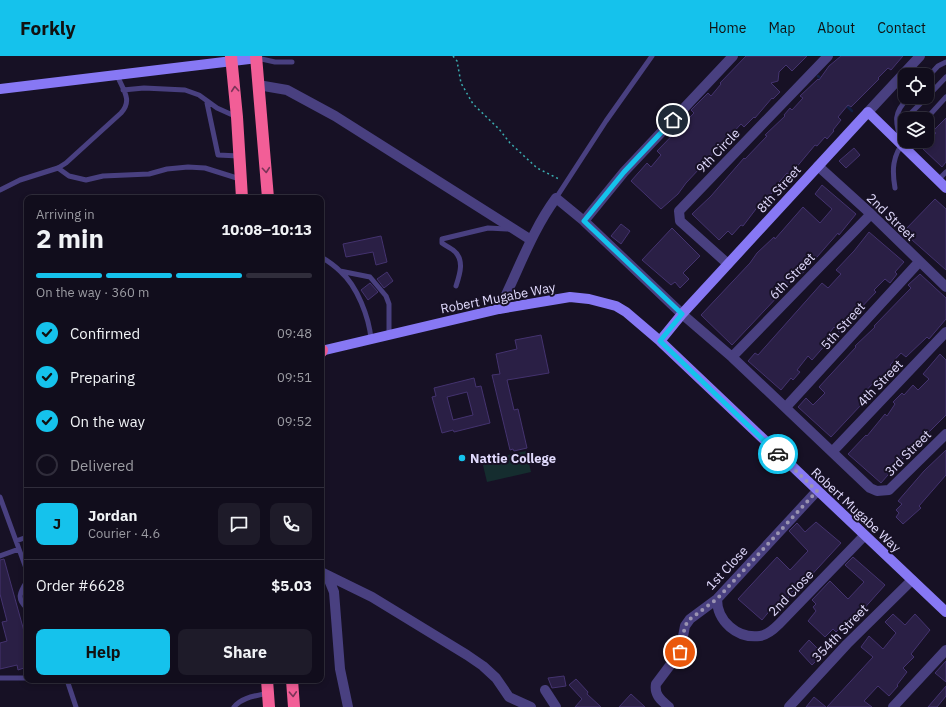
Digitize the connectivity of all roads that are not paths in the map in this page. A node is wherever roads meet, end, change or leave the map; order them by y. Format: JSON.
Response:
{"nodes":[{"id":1,"x":652,"y":56,"type":"edge"},
{"id":2,"x":733,"y":56,"type":"edge"},
{"id":3,"x":828,"y":56,"type":"edge"},
{"id":4,"x":920,"y":56,"type":"edge"},
{"id":5,"x":256,"y":57,"type":"edge"},
{"id":6,"x":232,"y":58,"type":"edge"},
{"id":7,"x":292,"y":62,"type":"dead end"},
{"id":8,"x":946,"y":62,"type":"edge"},
{"id":9,"x":934,"y":70,"type":"edge"},
{"id":10,"x":117,"y":75,"type":"junction"},
{"id":11,"x":946,"y":77,"type":"edge"},
{"id":12,"x":258,"y":86,"type":"junction"},
{"id":13,"x":0,"y":89,"type":"edge"},
{"id":14,"x":123,"y":90,"type":"junction"},
{"id":15,"x":934,"y":90,"type":"edge"},
{"id":16,"x":946,"y":97,"type":"edge"},
{"id":17,"x":208,"y":103,"type":"junction"},
{"id":18,"x":903,"y":104,"type":"edge"},
{"id":19,"x":920,"y":104,"type":"edge"},
{"id":20,"x":868,"y":112,"type":"junction"},
{"id":21,"x":912,"y":112,"type":"edge"},
{"id":22,"x":932,"y":112,"type":"edge"},
{"id":23,"x":237,"y":116,"type":"junction"},
{"id":24,"x":897,"y":127,"type":"edge"},
{"id":25,"x":898,"y":139,"type":"edge"},
{"id":26,"x":900,"y":148,"type":"edge"},
{"id":27,"x":908,"y":148,"type":"edge"},
{"id":28,"x":239,"y":156,"type":"junction"},
{"id":29,"x":818,"y":166,"type":"junction"},
{"id":30,"x":58,"y":168,"type":"junction"},
{"id":31,"x":946,"y":172,"type":"edge"},
{"id":32,"x":240,"y":178,"type":"junction"},
{"id":33,"x":938,"y":180,"type":"junction"},
{"id":34,"x":895,"y":188,"type":"dead end"},
{"id":35,"x":946,"y":188,"type":"edge"},
{"id":36,"x":0,"y":190,"type":"edge"},
{"id":37,"x":242,"y":195,"type":"edge"},
{"id":38,"x":268,"y":195,"type":"edge"},
{"id":39,"x":556,"y":198,"type":"junction"},
{"id":40,"x":871,"y":214,"type":"junction"},
{"id":41,"x":584,"y":221,"type":"junction"},
{"id":42,"x":514,"y":228,"type":"junction"},
{"id":43,"x":531,"y":240,"type":"junction"},
{"id":44,"x":324,"y":259,"type":"edge"},
{"id":45,"x":919,"y":262,"type":"junction"},
{"id":46,"x":728,"y":264,"type":"junction"},
{"id":47,"x":340,"y":271,"type":"junction"},
{"id":48,"x":456,"y":286,"type":"dead end"},
{"id":49,"x":946,"y":287,"type":"edge"},
{"id":50,"x":499,"y":309,"type":"junction"},
{"id":51,"x":682,"y":314,"type":"junction"},
{"id":52,"x":946,"y":332,"type":"edge"},
{"id":53,"x":389,"y":335,"type":"junction"},
{"id":54,"x":371,"y":339,"type":"junction"},
{"id":55,"x":660,"y":341,"type":"junction"},
{"id":56,"x":324,"y":350,"type":"edge"},
{"id":57,"x":732,"y":357,"type":"junction"},
{"id":58,"x":786,"y":407,"type":"junction"},
{"id":59,"x":946,"y":434,"type":"edge"},
{"id":60,"x":833,"y":451,"type":"junction"},
{"id":61,"x":817,"y":491,"type":"junction"},
{"id":62,"x":0,"y":496,"type":"edge"},
{"id":63,"x":864,"y":536,"type":"junction"},
{"id":64,"x":24,"y":538,"type":"edge"},
{"id":65,"x":16,"y":541,"type":"junction"},
{"id":66,"x":19,"y":549,"type":"junction"},
{"id":67,"x":0,"y":556,"type":"edge"},
{"id":68,"x":24,"y":563,"type":"edge"},
{"id":69,"x":324,"y":574,"type":"edge"},
{"id":70,"x":912,"y":580,"type":"junction"},
{"id":71,"x":24,"y":586,"type":"edge"},
{"id":72,"x":717,"y":599,"type":"junction"},
{"id":73,"x":24,"y":606,"type":"edge"},
{"id":74,"x":946,"y":612,"type":"edge"},
{"id":75,"x":946,"y":650,"type":"edge"},
{"id":76,"x":0,"y":678,"type":"edge"},
{"id":77,"x":24,"y":678,"type":"edge"},
{"id":78,"x":68,"y":683,"type":"edge"},
{"id":79,"x":267,"y":683,"type":"edge"},
{"id":80,"x":292,"y":683,"type":"edge"},
{"id":81,"x":545,"y":690,"type":"dead end"},
{"id":82,"x":268,"y":693,"type":"junction"},
{"id":83,"x":76,"y":707,"type":"edge"},
{"id":84,"x":234,"y":707,"type":"edge"},
{"id":85,"x":269,"y":707,"type":"edge"},
{"id":86,"x":294,"y":707,"type":"edge"},
{"id":87,"x":348,"y":707,"type":"edge"},
{"id":88,"x":531,"y":707,"type":"edge"},
{"id":89,"x":556,"y":707,"type":"edge"},
{"id":90,"x":669,"y":707,"type":"edge"},
{"id":91,"x":789,"y":707,"type":"edge"},
{"id":92,"x":893,"y":707,"type":"edge"}],
"edges":[{"from":1,"to":39,"type":"lane"},
{"from":2,"to":41,"type":"street"},
{"from":3,"to":46,"type":"street","name":"9th Circle"},
{"from":4,"to":20,"type":"street","name":"8th Street"},
{"from":5,"to":6,"type":"street"},
{"from":5,"to":7,"type":"lane"},
{"from":5,"to":12,"type":"highway"},
{"from":6,"to":10,"type":"street"},
{"from":23,"to":6,"type":"highway","one_way":true},
{"from":8,"to":9,"type":"lane"},
{"from":10,"to":13,"type":"street"},
{"from":10,"to":14,"type":"lane"},
{"from":11,"to":15,"type":"lane"},
{"from":12,"to":38,"type":"highway","one_way":true},
{"from":12,"to":42,"type":"street"},
{"from":14,"to":17,"type":"lane"},
{"from":14,"to":30,"type":"lane"},
{"from":16,"to":22,"type":"lane"},
{"from":17,"to":23,"type":"lane"},
{"from":17,"to":28,"type":"lane"},
{"from":18,"to":24,"type":"lane"},
{"from":19,"to":21,"type":"lane"},
{"from":20,"to":25,"type":"street"},
{"from":20,"to":29,"type":"street","name":"8th Street"},
{"from":23,"to":28,"type":"highway"},
{"from":26,"to":34,"type":"lane"},
{"from":27,"to":33,"type":"street"},
{"from":28,"to":32,"type":"highway"},
{"from":29,"to":40,"type":"street","name":"2nd Street"},
{"from":29,"to":46,"type":"street","name":"8th Street"},
{"from":30,"to":32,"type":"lane"},
{"from":30,"to":36,"type":"lane"},
{"from":31,"to":33,"type":"lane"},
{"from":32,"to":37,"type":"highway"},
{"from":33,"to":35,"type":"street"},
{"from":39,"to":41,"type":"street"},
{"from":39,"to":43,"type":"street"},
{"from":40,"to":45,"type":"street","name":"2nd Street"},
{"from":40,"to":57,"type":"street","name":"6th Street"},
{"from":41,"to":51,"type":"street"},
{"from":42,"to":43,"type":"street"},
{"from":42,"to":48,"type":"lane"},
{"from":43,"to":50,"type":"street"},
{"from":44,"to":47,"type":"lane"},
{"from":45,"to":49,"type":"street","name":"2nd Street"},
{"from":45,"to":58,"type":"street","name":"5th Street"},
{"from":46,"to":51,"type":"street","name":"8th Street"},
{"from":47,"to":53,"type":"lane"},
{"from":47,"to":54,"type":"lane"},
{"from":50,"to":53,"type":"street","name":"Robert Mugabe Way"},
{"from":50,"to":55,"type":"street","name":"Robert Mugabe Way"},
{"from":51,"to":55,"type":"street","name":"8th Street"},
{"from":51,"to":57,"type":"street"},
{"from":52,"to":60,"type":"street","name":"4th Street"},
{"from":53,"to":54,"type":"street","name":"Robert Mugabe Way"},
{"from":54,"to":56,"type":"street","name":"Robert Mugabe Way"},
{"from":55,"to":61,"type":"street","name":"Robert Mugabe Way"},
{"from":57,"to":58,"type":"street"},
{"from":58,"to":60,"type":"street"},
{"from":59,"to":60,"type":"street","name":"3rd Street"},
{"from":61,"to":63,"type":"street","name":"Robert Mugabe Way"},
{"from":61,"to":72,"type":"street","name":"1st Close"},
{"from":62,"to":65,"type":"lane"},
{"from":63,"to":70,"type":"street","name":"Robert Mugabe Way"},
{"from":63,"to":72,"type":"street","name":"2nd Close"},
{"from":64,"to":65,"type":"lane"},
{"from":65,"to":66,"type":"lane"},
{"from":66,"to":67,"type":"lane"},
{"from":66,"to":68,"type":"lane"},
{"from":69,"to":87,"type":"street"},
{"from":69,"to":88,"type":"street"},
{"from":70,"to":74,"type":"street","name":"Robert Mugabe Way"},
{"from":70,"to":91,"type":"street","name":"354th Street"},
{"from":71,"to":73,"type":"lane"},
{"from":72,"to":90,"type":"street","name":"1st Close"},
{"from":75,"to":92,"type":"street"},
{"from":76,"to":77,"type":"lane"},
{"from":78,"to":83,"type":"lane"},
{"from":79,"to":82,"type":"highway"},
{"from":80,"to":86,"type":"highway","one_way":true},
{"from":81,"to":89,"type":"street"},
{"from":82,"to":84,"type":"lane"},
{"from":82,"to":85,"type":"highway"}]}
